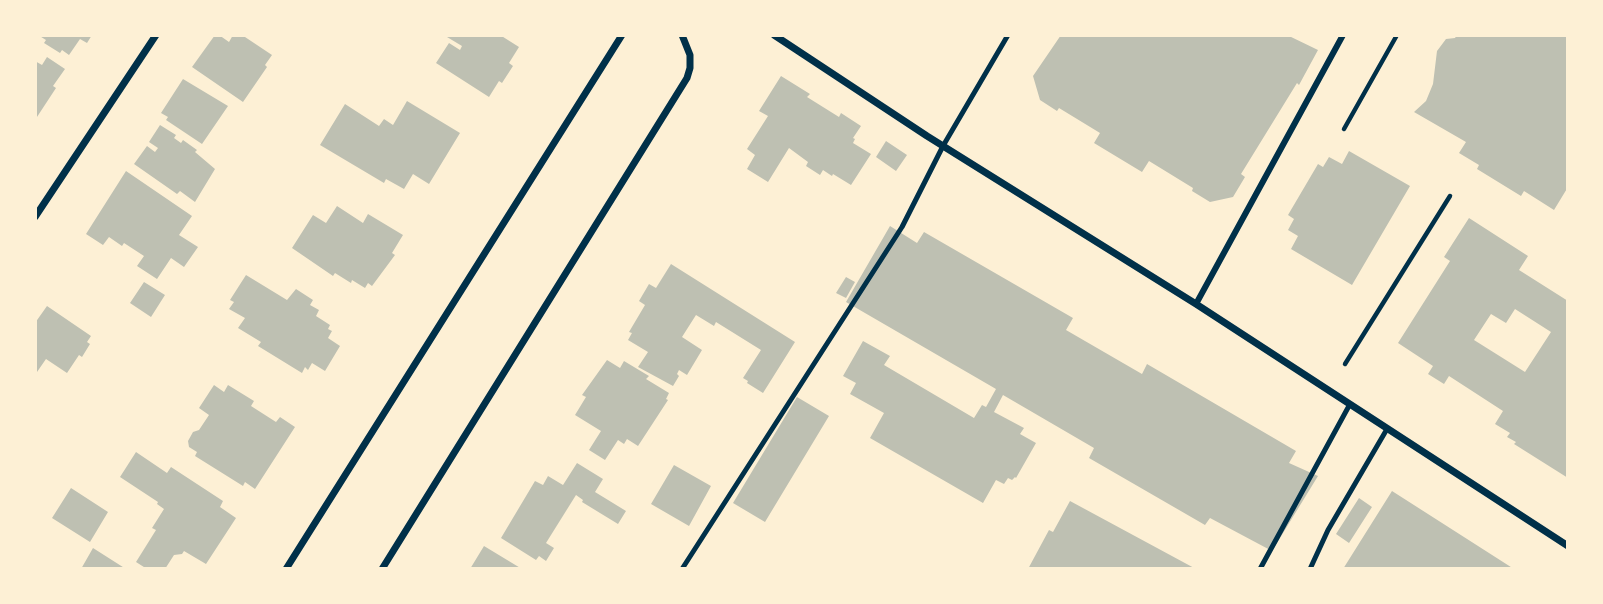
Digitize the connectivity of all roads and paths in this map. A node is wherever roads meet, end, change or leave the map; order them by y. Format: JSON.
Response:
{"nodes":[{"id":1,"x":156,"y":35,"type":"edge"},
{"id":2,"x":622,"y":35,"type":"edge"},
{"id":3,"x":682,"y":35,"type":"edge"},
{"id":4,"x":774,"y":35,"type":"edge"},
{"id":5,"x":1008,"y":35,"type":"edge"},
{"id":6,"x":1343,"y":35,"type":"edge"},
{"id":7,"x":1397,"y":35,"type":"edge"},
{"id":8,"x":1344,"y":129,"type":"dead end"},
{"id":9,"x":943,"y":146,"type":"junction"},
{"id":10,"x":1450,"y":196,"type":"dead end"},
{"id":11,"x":35,"y":217,"type":"edge"},
{"id":12,"x":1196,"y":304,"type":"junction"},
{"id":13,"x":1345,"y":365,"type":"dead end"},
{"id":14,"x":1350,"y":404,"type":"junction"},
{"id":15,"x":1387,"y":429,"type":"junction"},
{"id":16,"x":1568,"y":546,"type":"edge"},
{"id":17,"x":286,"y":569,"type":"edge"},
{"id":18,"x":382,"y":569,"type":"edge"},
{"id":19,"x":682,"y":569,"type":"edge"},
{"id":20,"x":1260,"y":569,"type":"edge"},
{"id":21,"x":1310,"y":569,"type":"edge"}],
"edges":[{"from":1,"to":11,"type":"street"},
{"from":2,"to":17,"type":"street"},
{"from":3,"to":18,"type":"street"},
{"from":4,"to":9,"type":"street"},
{"from":5,"to":9,"type":"lane"},
{"from":6,"to":12,"type":"street"},
{"from":7,"to":8,"type":"path"},
{"from":9,"to":12,"type":"street"},
{"from":9,"to":19,"type":"lane"},
{"from":10,"to":13,"type":"path"},
{"from":12,"to":14,"type":"street"},
{"from":14,"to":15,"type":"street"},
{"from":14,"to":20,"type":"lane"},
{"from":15,"to":16,"type":"street"},
{"from":15,"to":21,"type":"lane"}]}
